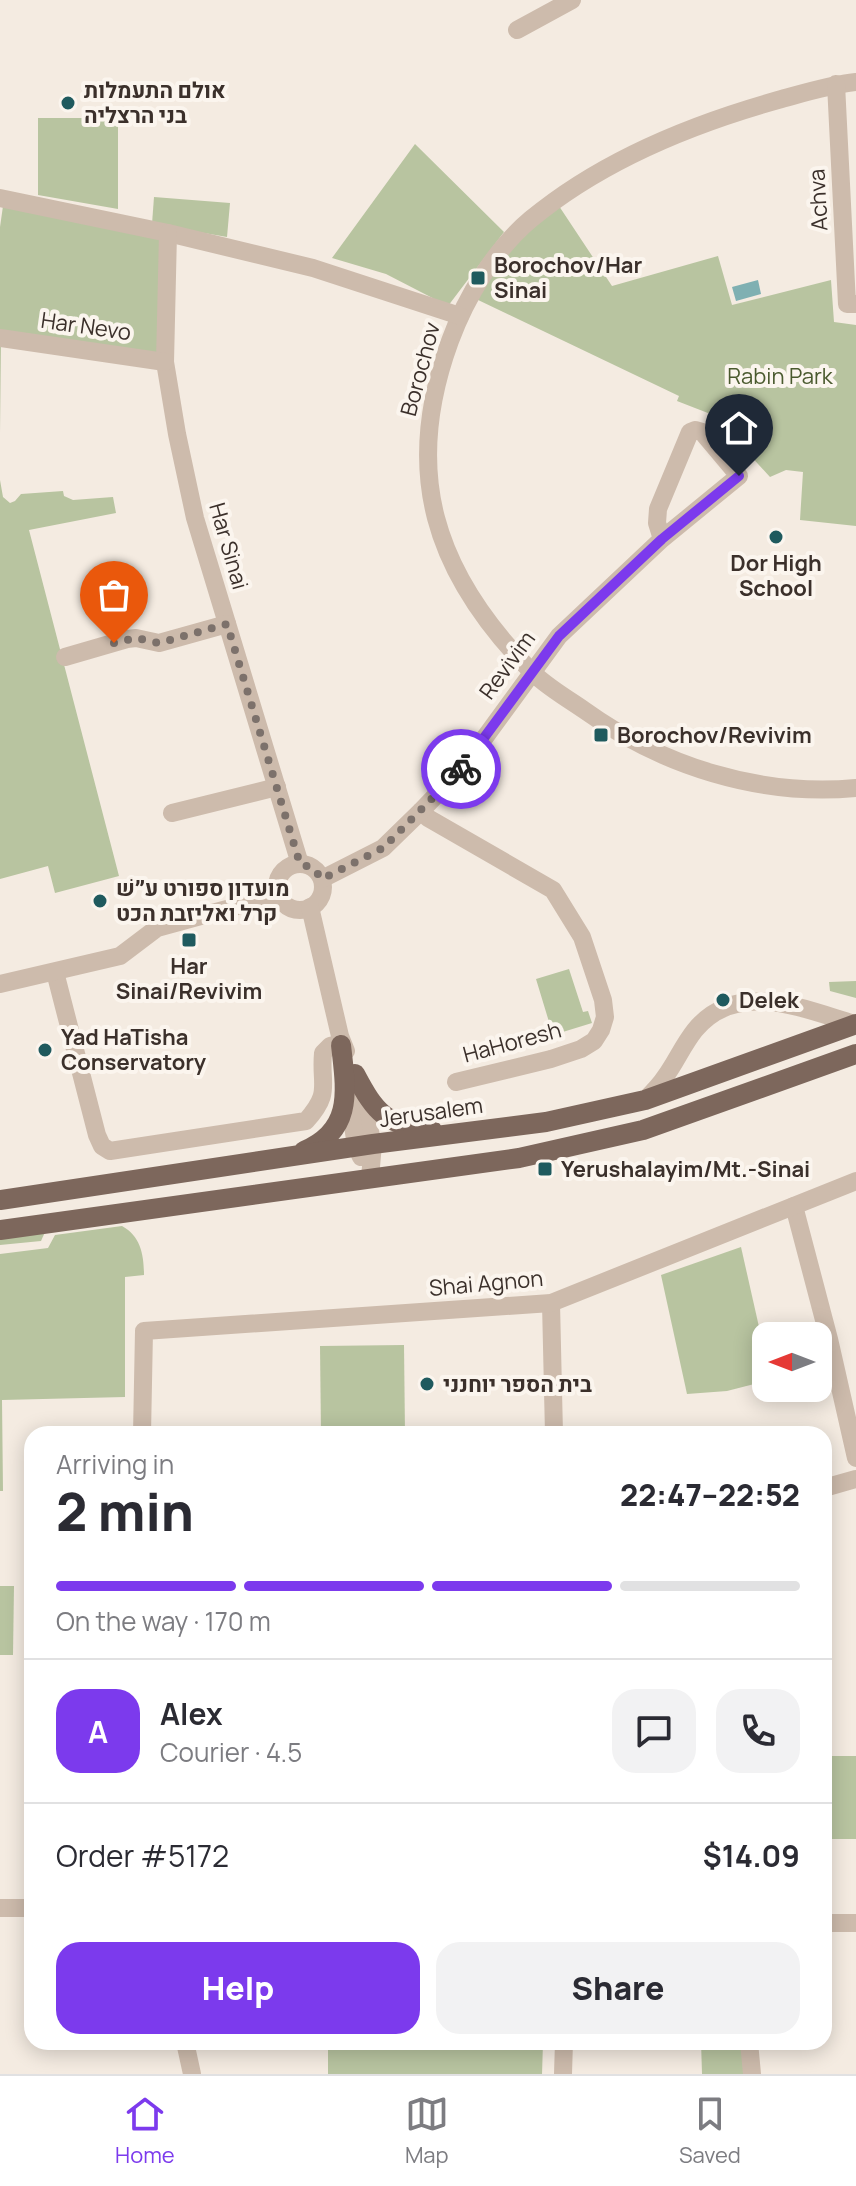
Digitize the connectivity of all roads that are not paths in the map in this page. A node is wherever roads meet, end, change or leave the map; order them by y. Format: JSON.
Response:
{"nodes":[{"id":1,"x":572,"y":0,"type":"edge"},
{"id":2,"x":517,"y":30,"type":"dead end"},
{"id":3,"x":856,"y":82,"type":"edge"},
{"id":4,"x":836,"y":84,"type":"junction"},
{"id":5,"x":0,"y":198,"type":"edge"},
{"id":6,"x":168,"y":233,"type":"junction"},
{"id":7,"x":856,"y":304,"type":"edge"},
{"id":8,"x":460,"y":316,"type":"junction"},
{"id":9,"x":0,"y":338,"type":"edge"},
{"id":10,"x":165,"y":362,"type":"junction"},
{"id":11,"x":662,"y":539,"type":"junction"},
{"id":12,"x":227,"y":624,"type":"junction"},
{"id":13,"x":65,"y":657,"type":"dead end"},
{"id":14,"x":532,"y":672,"type":"junction"},
{"id":15,"x":277,"y":787,"type":"junction"},
{"id":16,"x":856,"y":788,"type":"edge"},
{"id":17,"x":421,"y":811,"type":"junction"},
{"id":18,"x":172,"y":813,"type":"dead end"},
{"id":19,"x":300,"y":864,"type":"junction"},
{"id":20,"x":322,"y":879,"type":"junction"},
{"id":21,"x":278,"y":895,"type":"junction"},
{"id":22,"x":310,"y":907,"type":"junction"},
{"id":23,"x":55,"y":972,"type":"junction"},
{"id":24,"x":0,"y":984,"type":"edge"},
{"id":25,"x":856,"y":1024,"type":"edge"},
{"id":26,"x":341,"y":1044,"type":"junction"},
{"id":27,"x":856,"y":1054,"type":"edge"},
{"id":28,"x":355,"y":1074,"type":"junction"},
{"id":29,"x":456,"y":1082,"type":"dead end"},
{"id":30,"x":645,"y":1100,"type":"junction"},
{"id":31,"x":451,"y":1133,"type":"junction"},
{"id":32,"x":365,"y":1145,"type":"junction"},
{"id":33,"x":291,"y":1156,"type":"junction"},
{"id":34,"x":370,"y":1178,"type":"junction"},
{"id":35,"x":856,"y":1181,"type":"edge"},
{"id":36,"x":0,"y":1200,"type":"edge"},
{"id":37,"x":794,"y":1206,"type":"junction"},
{"id":38,"x":0,"y":1230,"type":"edge"},
{"id":39,"x":551,"y":1303,"type":"junction"},
{"id":40,"x":142,"y":1426,"type":"edge"},
{"id":41,"x":554,"y":1426,"type":"edge"},
{"id":42,"x":856,"y":1458,"type":"edge"},
{"id":43,"x":856,"y":1479,"type":"edge"},
{"id":44,"x":832,"y":1486,"type":"edge"},
{"id":45,"x":0,"y":1908,"type":"edge"},
{"id":46,"x":24,"y":1908,"type":"edge"},
{"id":47,"x":832,"y":1923,"type":"edge"},
{"id":48,"x":856,"y":1923,"type":"edge"},
{"id":49,"x":187,"y":2050,"type":"edge"},
{"id":50,"x":564,"y":2050,"type":"edge"},
{"id":51,"x":750,"y":2050,"type":"edge"},
{"id":52,"x":192,"y":2074,"type":"edge"},
{"id":53,"x":563,"y":2074,"type":"edge"},
{"id":54,"x":752,"y":2074,"type":"edge"}],
"edges":[{"from":1,"to":2,"type":"street"},
{"from":3,"to":4,"type":"street","name":"Borochov"},
{"from":4,"to":7,"type":"street","name":"Achva"},
{"from":4,"to":8,"type":"street","name":"Borochov"},
{"from":5,"to":6,"type":"street"},
{"from":6,"to":8,"type":"street"},
{"from":6,"to":10,"type":"street","name":"Har Sinai"},
{"from":8,"to":14,"type":"street","name":"Borochov"},
{"from":9,"to":10,"type":"street","name":"Har Nevo"},
{"from":10,"to":12,"type":"street","name":"Har Sinai"},
{"from":11,"to":11,"type":"street","name":"Revivim"},
{"from":11,"to":14,"type":"street","name":"Revivim"},
{"from":12,"to":13,"type":"street"},
{"from":12,"to":15,"type":"street","name":"Har Sinai"},
{"from":14,"to":16,"type":"street","name":"Borochov"},
{"from":14,"to":17,"type":"street","name":"Revivim"},
{"from":15,"to":18,"type":"street"},
{"from":15,"to":19,"type":"street","name":"Har Sinai"},
{"from":17,"to":20,"type":"street","name":"Revivim"},
{"from":17,"to":29,"type":"street","name":"HaHoresh"},
{"from":19,"to":20,"type":"street"},
{"from":19,"to":21,"type":"street"},
{"from":20,"to":22,"type":"street"},
{"from":21,"to":22,"type":"street"},
{"from":21,"to":23,"type":"street"},
{"from":22,"to":26,"type":"street"},
{"from":23,"to":24,"type":"street"},
{"from":23,"to":26,"type":"street"},
{"from":25,"to":30,"type":"main road","name":"Jerusalem"},
{"from":25,"to":30,"type":"street"},
{"from":26,"to":28,"type":"street"},
{"from":26,"to":32,"type":"street"},
{"from":26,"to":33,"type":"main road"},
{"from":27,"to":34,"type":"main road"},
{"from":28,"to":31,"type":"main road"},
{"from":28,"to":32,"type":"street"},
{"from":30,"to":31,"type":"main road","name":"Jerusalem"},
{"from":31,"to":32,"type":"main road","name":"Jerusalem"},
{"from":32,"to":33,"type":"main road","name":"Jerusalem"},
{"from":32,"to":34,"type":"street"},
{"from":33,"to":36,"type":"main road","name":"Jerusalem"},
{"from":34,"to":38,"type":"main road"},
{"from":35,"to":37,"type":"street","name":"Shai Agnon"},
{"from":37,"to":39,"type":"street","name":"Shai Agnon"},
{"from":37,"to":42,"type":"street"},
{"from":39,"to":40,"type":"street","name":"Shai Agnon"},
{"from":39,"to":41,"type":"street"},
{"from":43,"to":44,"type":"street"},
{"from":45,"to":46,"type":"street"},
{"from":47,"to":48,"type":"street"},
{"from":49,"to":52,"type":"street"},
{"from":50,"to":53,"type":"street"},
{"from":51,"to":54,"type":"street"}]}
